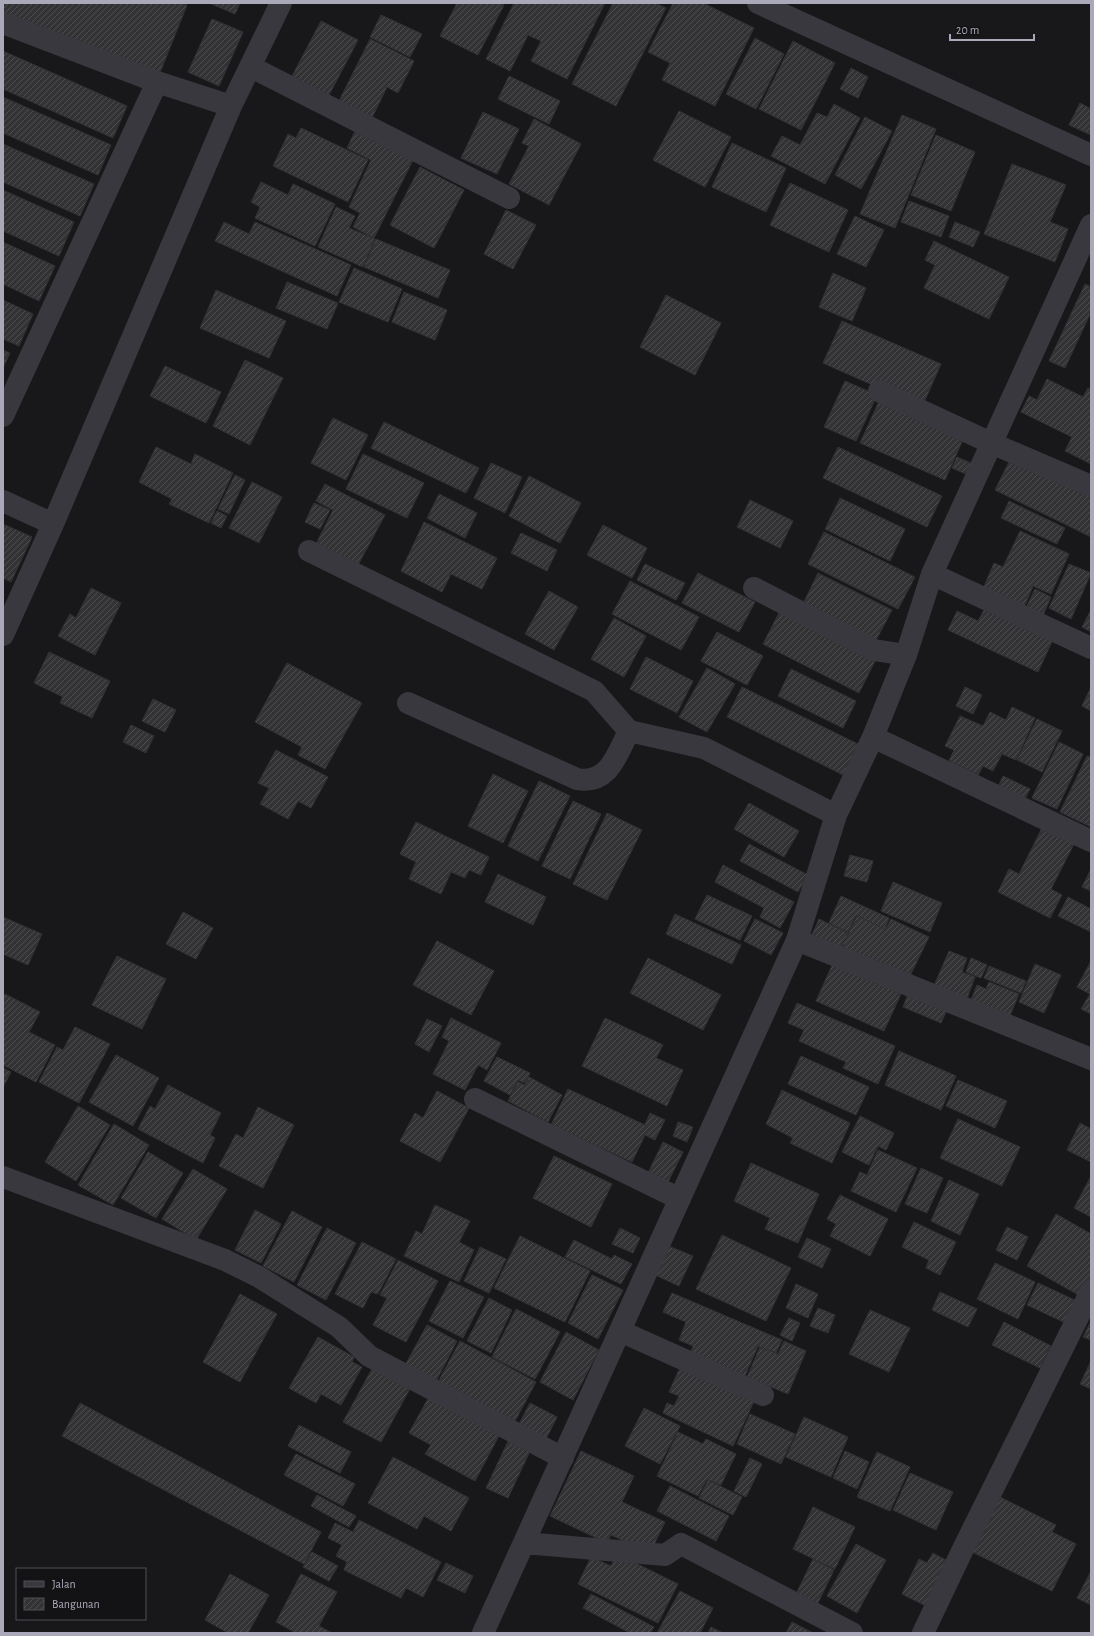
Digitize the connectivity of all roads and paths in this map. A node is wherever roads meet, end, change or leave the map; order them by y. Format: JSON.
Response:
{"nodes":[{"id":1,"x":281,"y":3,"type":"edge"},
{"id":2,"x":758,"y":3,"type":"edge"},
{"id":3,"x":3,"y":23,"type":"edge"},
{"id":4,"x":251,"y":67,"type":"junction"},
{"id":5,"x":157,"y":82,"type":"junction"},
{"id":6,"x":231,"y":106,"type":"junction"},
{"id":7,"x":1091,"y":155,"type":"edge"},
{"id":8,"x":509,"y":198,"type":"dead end"},
{"id":9,"x":1091,"y":225,"type":"edge"},
{"id":10,"x":879,"y":391,"type":"dead end"},
{"id":11,"x":3,"y":416,"type":"edge"},
{"id":12,"x":991,"y":443,"type":"junction"},
{"id":13,"x":1091,"y":486,"type":"edge"},
{"id":14,"x":3,"y":500,"type":"edge"},
{"id":15,"x":53,"y":524,"type":"junction"},
{"id":16,"x":309,"y":551,"type":"dead end"},
{"id":17,"x":932,"y":574,"type":"junction"},
{"id":18,"x":754,"y":588,"type":"dead end"},
{"id":19,"x":3,"y":635,"type":"edge"},
{"id":20,"x":1091,"y":648,"type":"edge"},
{"id":21,"x":906,"y":655,"type":"junction"},
{"id":22,"x":408,"y":703,"type":"dead end"},
{"id":23,"x":629,"y":731,"type":"junction"},
{"id":24,"x":873,"y":737,"type":"junction"},
{"id":25,"x":836,"y":815,"type":"junction"},
{"id":26,"x":1091,"y":841,"type":"edge"},
{"id":27,"x":797,"y":940,"type":"junction"},
{"id":28,"x":1091,"y":1059,"type":"edge"},
{"id":29,"x":475,"y":1099,"type":"dead end"},
{"id":30,"x":3,"y":1177,"type":"edge"},
{"id":31,"x":680,"y":1199,"type":"junction"},
{"id":32,"x":1091,"y":1291,"type":"edge"},
{"id":33,"x":620,"y":1331,"type":"junction"},
{"id":34,"x":763,"y":1395,"type":"dead end"},
{"id":35,"x":564,"y":1458,"type":"junction"},
{"id":36,"x":524,"y":1542,"type":"junction"},
{"id":37,"x":483,"y":1633,"type":"edge"},
{"id":38,"x":852,"y":1633,"type":"edge"},
{"id":39,"x":924,"y":1633,"type":"edge"}],
"edges":[{"from":1,"to":4,"type":"street"},
{"from":2,"to":7,"type":"street"},
{"from":3,"to":5,"type":"street"},
{"from":4,"to":6,"type":"street"},
{"from":4,"to":8,"type":"street"},
{"from":5,"to":6,"type":"street"},
{"from":5,"to":11,"type":"street"},
{"from":6,"to":15,"type":"street"},
{"from":9,"to":12,"type":"street"},
{"from":10,"to":12,"type":"street"},
{"from":12,"to":13,"type":"street"},
{"from":12,"to":17,"type":"street"},
{"from":14,"to":15,"type":"street"},
{"from":15,"to":19,"type":"street"},
{"from":16,"to":23,"type":"street"},
{"from":17,"to":20,"type":"street"},
{"from":17,"to":21,"type":"street"},
{"from":18,"to":21,"type":"street"},
{"from":21,"to":24,"type":"street"},
{"from":22,"to":23,"type":"street"},
{"from":23,"to":25,"type":"street"},
{"from":24,"to":25,"type":"street"},
{"from":24,"to":26,"type":"street"},
{"from":25,"to":27,"type":"street"},
{"from":27,"to":28,"type":"street"},
{"from":27,"to":31,"type":"street"},
{"from":29,"to":31,"type":"street"},
{"from":30,"to":35,"type":"street"},
{"from":31,"to":33,"type":"street"},
{"from":32,"to":39,"type":"street"},
{"from":33,"to":34,"type":"street"},
{"from":33,"to":35,"type":"street"},
{"from":35,"to":36,"type":"street"},
{"from":36,"to":37,"type":"street"},
{"from":36,"to":38,"type":"street"}]}
